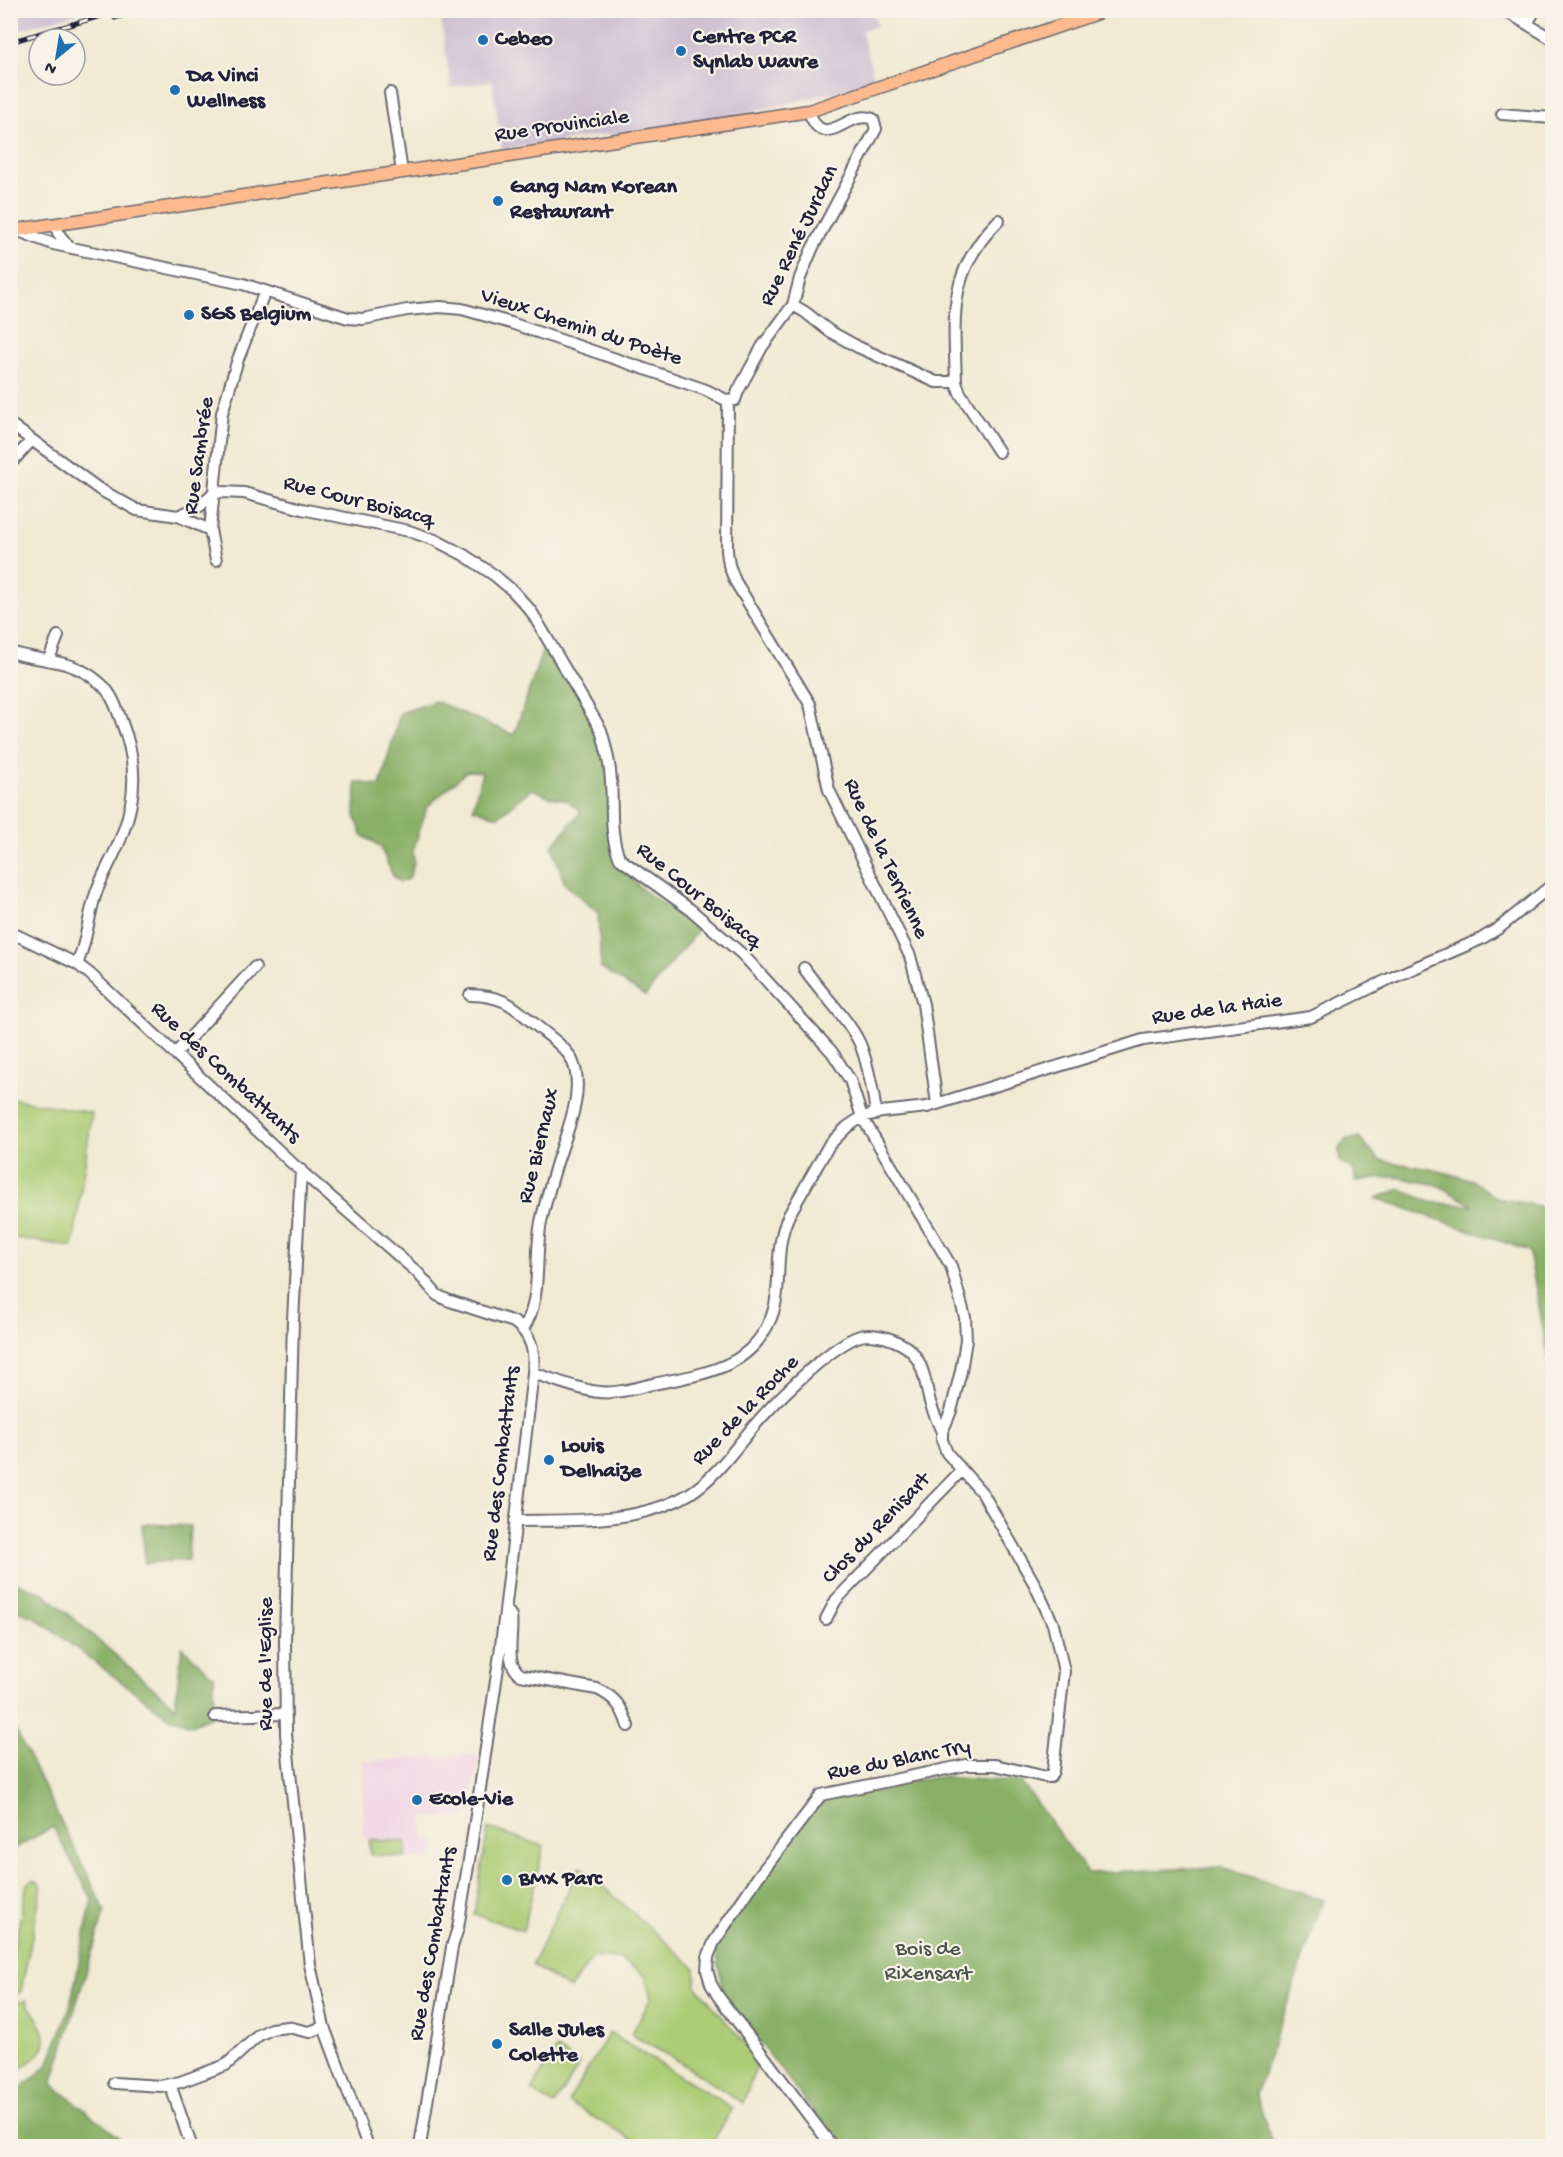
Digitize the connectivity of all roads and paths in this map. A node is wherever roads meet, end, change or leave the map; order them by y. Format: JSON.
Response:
{"nodes":[{"id":1,"x":1106,"y":10,"type":"edge"},
{"id":2,"x":1504,"y":10,"type":"edge"},
{"id":3,"x":1534,"y":10,"type":"edge"},
{"id":4,"x":1527,"y":24,"type":"junction"},
{"id":5,"x":1552,"y":39,"type":"edge"},
{"id":6,"x":390,"y":93,"type":"dead end"},
{"id":7,"x":809,"y":111,"type":"junction"},
{"id":8,"x":1502,"y":114,"type":"dead end"},
{"id":9,"x":1552,"y":118,"type":"edge"},
{"id":10,"x":402,"y":172,"type":"junction"},
{"id":11,"x":999,"y":220,"type":"dead end"},
{"id":12,"x":56,"y":224,"type":"junction"},
{"id":13,"x":13,"y":231,"type":"edge"},
{"id":14,"x":69,"y":247,"type":"junction"},
{"id":15,"x":265,"y":291,"type":"junction"},
{"id":16,"x":793,"y":305,"type":"junction"},
{"id":17,"x":956,"y":382,"type":"junction"},
{"id":18,"x":728,"y":401,"type":"junction"},
{"id":19,"x":10,"y":424,"type":"edge"},
{"id":20,"x":31,"y":441,"type":"junction"},
{"id":21,"x":999,"y":452,"type":"dead end"},
{"id":22,"x":10,"y":464,"type":"edge"},
{"id":23,"x":212,"y":494,"type":"junction"},
{"id":24,"x":178,"y":516,"type":"junction"},
{"id":25,"x":210,"y":530,"type":"junction"},
{"id":26,"x":216,"y":560,"type":"dead end"},
{"id":27,"x":58,"y":636,"type":"dead end"},
{"id":28,"x":10,"y":652,"type":"edge"},
{"id":29,"x":49,"y":658,"type":"junction"},
{"id":30,"x":1552,"y":885,"type":"edge"},
{"id":31,"x":10,"y":932,"type":"edge"},
{"id":32,"x":77,"y":964,"type":"junction"},
{"id":33,"x":255,"y":967,"type":"dead end"},
{"id":34,"x":804,"y":968,"type":"dead end"},
{"id":35,"x":470,"y":995,"type":"dead end"},
{"id":36,"x":176,"y":1053,"type":"junction"},
{"id":37,"x":937,"y":1104,"type":"junction"},
{"id":38,"x":876,"y":1114,"type":"junction"},
{"id":39,"x":862,"y":1117,"type":"junction"},
{"id":40,"x":301,"y":1170,"type":"junction"},
{"id":41,"x":523,"y":1329,"type":"junction"},
{"id":42,"x":533,"y":1373,"type":"junction"},
{"id":43,"x":942,"y":1432,"type":"junction"},
{"id":44,"x":961,"y":1470,"type":"junction"},
{"id":45,"x":990,"y":1506,"type":"joint"},
{"id":46,"x":515,"y":1521,"type":"junction"},
{"id":47,"x":504,"y":1612,"type":"junction"},
{"id":48,"x":826,"y":1619,"type":"dead end"},
{"id":49,"x":285,"y":1713,"type":"junction"},
{"id":50,"x":214,"y":1716,"type":"dead end"},
{"id":51,"x":628,"y":1726,"type":"dead end"},
{"id":52,"x":324,"y":2027,"type":"junction"},
{"id":53,"x":114,"y":2083,"type":"dead end"},
{"id":54,"x":170,"y":2084,"type":"junction"},
{"id":55,"x":190,"y":2142,"type":"dead end"},
{"id":56,"x":368,"y":2146,"type":"edge"},
{"id":57,"x":420,"y":2146,"type":"edge"},
{"id":58,"x":832,"y":2146,"type":"edge"}],
"edges":[{"from":1,"to":7,"type":"main road","name":"Rue Provinciale"},
{"from":2,"to":4,"type":"street"},
{"from":3,"to":4,"type":"street"},
{"from":4,"to":5,"type":"street"},
{"from":6,"to":10,"type":"street"},
{"from":7,"to":10,"type":"main road","name":"Rue Provinciale"},
{"from":7,"to":16,"type":"street","name":"Rue René Jurdan"},
{"from":8,"to":9,"type":"street"},
{"from":10,"to":12,"type":"main road","name":"Rue Provinciale"},
{"from":11,"to":17,"type":"street"},
{"from":12,"to":13,"type":"main road","name":"Rue Provinciale"},
{"from":12,"to":14,"type":"street"},
{"from":13,"to":14,"type":"street"},
{"from":14,"to":15,"type":"street","name":"Vieux Chemin du Poète"},
{"from":15,"to":18,"type":"street","name":"Vieux Chemin du Poète"},
{"from":15,"to":23,"type":"street","name":"Rue Sambrée"},
{"from":16,"to":17,"type":"street"},
{"from":16,"to":18,"type":"street","name":"Rue René Jurdan"},
{"from":17,"to":21,"type":"street"},
{"from":18,"to":37,"type":"street","name":"Rue de la Terrienne"},
{"from":19,"to":20,"type":"street"},
{"from":20,"to":22,"type":"street"},
{"from":20,"to":24,"type":"street"},
{"from":23,"to":24,"type":"street"},
{"from":23,"to":25,"type":"street","name":"Rue Sambrée"},
{"from":23,"to":39,"type":"street","name":"Rue Cour Boisacq"},
{"from":24,"to":25,"type":"street"},
{"from":25,"to":26,"type":"street","name":"Rue Sambrée"},
{"from":27,"to":29,"type":"street"},
{"from":28,"to":29,"type":"street"},
{"from":29,"to":32,"type":"street"},
{"from":30,"to":37,"type":"street","name":"Rue de la Haie"},
{"from":31,"to":32,"type":"street","name":"Rue des Combattants"},
{"from":32,"to":36,"type":"street","name":"Rue des Combattants"},
{"from":33,"to":36,"type":"street"},
{"from":34,"to":38,"type":"street"},
{"from":35,"to":41,"type":"street","name":"Rue Biernaux"},
{"from":36,"to":40,"type":"street","name":"Rue des Combattants"},
{"from":37,"to":38,"type":"street","name":"Rue de la Haie"},
{"from":38,"to":39,"type":"street","name":"Rue de la Haie"},
{"from":39,"to":42,"type":"street"},
{"from":39,"to":43,"type":"street","name":"Rue Cour Boisacq"},
{"from":40,"to":41,"type":"street","name":"Rue des Combattants"},
{"from":40,"to":49,"type":"street","name":"Rue de l'Eglise"},
{"from":41,"to":42,"type":"street","name":"Rue des Combattants"},
{"from":42,"to":46,"type":"street","name":"Rue des Combattants"},
{"from":43,"to":44,"type":"street","name":"Rue de la Roche"},
{"from":43,"to":46,"type":"street","name":"Rue de la Roche"},
{"from":44,"to":45,"type":"street","name":"Rue de la Roche"},
{"from":44,"to":48,"type":"street","name":"Clos du Renisart"},
{"from":45,"to":58,"type":"street","name":"Rue du Blanc Try"},
{"from":46,"to":47,"type":"street","name":"Rue des Combattants"},
{"from":47,"to":51,"type":"street"},
{"from":47,"to":57,"type":"street","name":"Rue des Combattants"},
{"from":49,"to":50,"type":"street"},
{"from":49,"to":52,"type":"street","name":"Rue de l'Eglise"},
{"from":52,"to":54,"type":"street"},
{"from":52,"to":56,"type":"street","name":"Rue de l'Eglise"},
{"from":53,"to":54,"type":"street"},
{"from":54,"to":55,"type":"street"}]}
